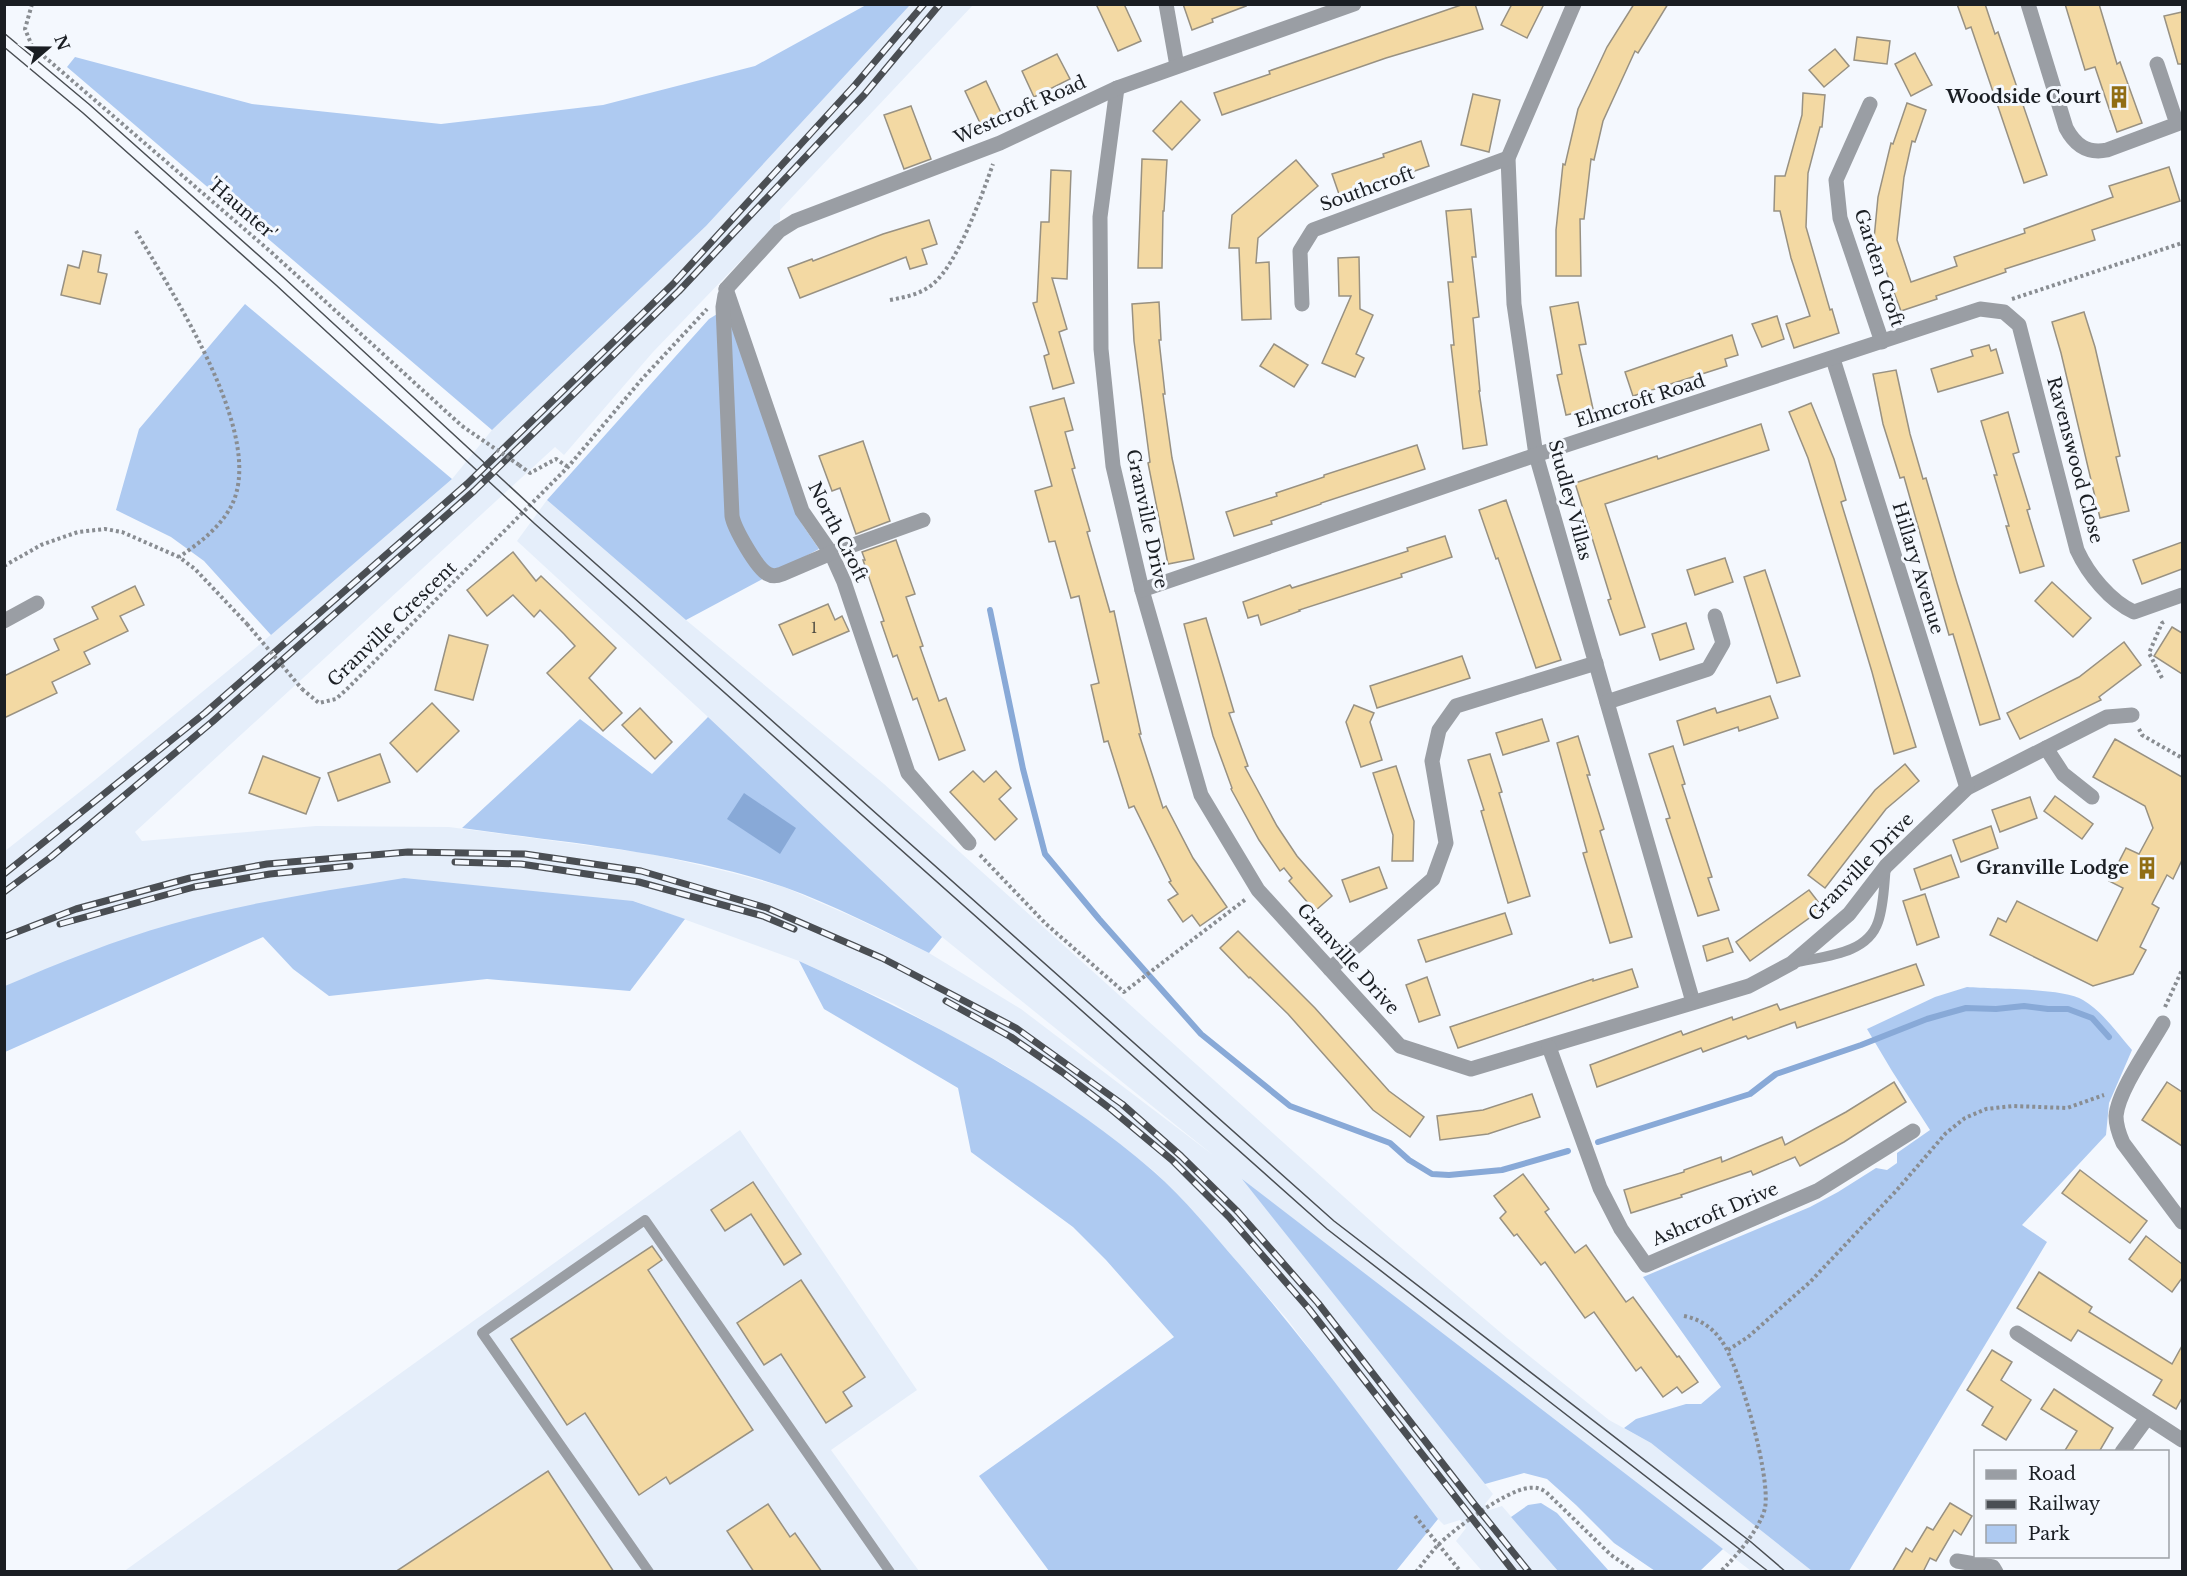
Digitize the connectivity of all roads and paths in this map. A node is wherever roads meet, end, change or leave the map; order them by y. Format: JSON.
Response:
{"nodes":[{"id":1,"x":32,"y":4,"type":"edge"},
{"id":2,"x":1166,"y":4,"type":"edge"},
{"id":3,"x":1354,"y":4,"type":"edge"},
{"id":4,"x":1574,"y":4,"type":"edge"},
{"id":5,"x":2028,"y":4,"type":"edge"},
{"id":6,"x":2157,"y":64,"type":"dead end"},
{"id":7,"x":1178,"y":66,"type":"junction"},
{"id":8,"x":1117,"y":88,"type":"junction"},
{"id":9,"x":1870,"y":104,"type":"dead end"},
{"id":10,"x":1000,"y":143,"type":"junction"},
{"id":11,"x":1508,"y":158,"type":"junction"},
{"id":12,"x":136,"y":231,"type":"dead end"},
{"id":13,"x":2182,"y":243,"type":"edge"},
{"id":14,"x":726,"y":289,"type":"junction"},
{"id":15,"x":890,"y":300,"type":"dead end"},
{"id":16,"x":1302,"y":304,"type":"dead end"},
{"id":17,"x":1980,"y":309,"type":"junction"},
{"id":18,"x":1882,"y":342,"type":"junction"},
{"id":19,"x":1833,"y":359,"type":"junction"},
{"id":20,"x":1536,"y":455,"type":"junction"},
{"id":21,"x":568,"y":467,"type":"junction"},
{"id":22,"x":923,"y":520,"type":"dead end"},
{"id":23,"x":831,"y":553,"type":"junction"},
{"id":24,"x":178,"y":557,"type":"junction"},
{"id":25,"x":4,"y":566,"type":"edge"},
{"id":26,"x":1142,"y":590,"type":"junction"},
{"id":27,"x":2182,"y":596,"type":"edge"},
{"id":28,"x":37,"y":603,"type":"dead end"},
{"id":29,"x":1715,"y":616,"type":"dead end"},
{"id":30,"x":2169,"y":620,"type":"dead end"},
{"id":31,"x":4,"y":621,"type":"edge"},
{"id":32,"x":1596,"y":663,"type":"junction"},
{"id":33,"x":2162,"y":678,"type":"dead end"},
{"id":34,"x":1607,"y":702,"type":"junction"},
{"id":35,"x":2132,"y":716,"type":"joint"},
{"id":36,"x":2046,"y":748,"type":"junction"},
{"id":37,"x":2182,"y":758,"type":"edge"},
{"id":38,"x":1967,"y":788,"type":"junction"},
{"id":39,"x":2092,"y":797,"type":"dead end"},
{"id":40,"x":969,"y":843,"type":"joint"},
{"id":41,"x":1886,"y":866,"type":"junction"},
{"id":42,"x":1258,"y":890,"type":"junction"},
{"id":43,"x":1792,"y":963,"type":"junction"},
{"id":44,"x":1330,"y":969,"type":"junction"},
{"id":45,"x":2182,"y":970,"type":"edge"},
{"id":46,"x":1694,"y":1002,"type":"junction"},
{"id":47,"x":2163,"y":1023,"type":"joint"},
{"id":48,"x":1549,"y":1047,"type":"junction"},
{"id":49,"x":2123,"y":1094,"type":"junction"},
{"id":50,"x":1913,"y":1131,"type":"dead end"},
{"id":51,"x":2182,"y":1222,"type":"edge"},
{"id":52,"x":1684,"y":1316,"type":"dead end"},
{"id":53,"x":2017,"y":1333,"type":"dead end"},
{"id":54,"x":1728,"y":1350,"type":"junction"},
{"id":55,"x":2147,"y":1418,"type":"junction"},
{"id":56,"x":2182,"y":1440,"type":"edge"},
{"id":57,"x":2123,"y":1450,"type":"edge"},
{"id":58,"x":1415,"y":1516,"type":"dead end"},
{"id":59,"x":1438,"y":1545,"type":"junction"},
{"id":60,"x":1957,"y":1561,"type":"dead end"},
{"id":61,"x":1997,"y":1565,"type":"edge"},
{"id":62,"x":649,"y":1572,"type":"edge"},
{"id":63,"x":890,"y":1572,"type":"edge"},
{"id":64,"x":1416,"y":1572,"type":"edge"},
{"id":65,"x":1461,"y":1572,"type":"edge"},
{"id":66,"x":1636,"y":1572,"type":"edge"},
{"id":67,"x":1720,"y":1572,"type":"edge"}],
"edges":[{"from":1,"to":21,"type":"path","name":"'Haunter'","bridge":true},
{"from":2,"to":7,"type":"street"},
{"from":3,"to":7,"type":"street","name":"Westcroft Road"},
{"from":4,"to":11,"type":"street","name":"Studley Villas"},
{"from":5,"to":6,"type":"street"},
{"from":7,"to":8,"type":"street","name":"Westcroft Road"},
{"from":8,"to":10,"type":"street","name":"Westcroft Road"},
{"from":8,"to":26,"type":"street","name":"Granville Drive"},
{"from":9,"to":18,"type":"street","name":"Garden Croft"},
{"from":10,"to":14,"type":"street","name":"Westcroft Road"},
{"from":10,"to":15,"type":"path"},
{"from":11,"to":16,"type":"street","name":"Southcroft"},
{"from":11,"to":20,"type":"street","name":"Studley Villas"},
{"from":12,"to":24,"type":"path"},
{"from":13,"to":17,"type":"path"},
{"from":14,"to":21,"type":"path"},
{"from":14,"to":23,"type":"street","name":"North Croft"},
{"from":14,"to":23,"type":"street"},
{"from":17,"to":18,"type":"street","name":"Elmcroft Road"},
{"from":17,"to":27,"type":"street","name":"Ravenswood Close"},
{"from":18,"to":19,"type":"street","name":"Elmcroft Road"},
{"from":19,"to":20,"type":"street","name":"Elmcroft Road"},
{"from":19,"to":38,"type":"street","name":"Hillary Avenue"},
{"from":20,"to":26,"type":"street","name":"Elmcroft Road"},
{"from":20,"to":32,"type":"street","name":"Studley Villas"},
{"from":21,"to":24,"type":"path","name":"Granville Crescent","bridge":true},
{"from":22,"to":23,"type":"street"},
{"from":23,"to":40,"type":"street","name":"North Croft"},
{"from":24,"to":25,"type":"path"},
{"from":26,"to":42,"type":"street","name":"Granville Drive"},
{"from":28,"to":31,"type":"street"},
{"from":29,"to":34,"type":"street"},
{"from":30,"to":33,"type":"path"},
{"from":32,"to":34,"type":"street","name":"Studley Villas"},
{"from":32,"to":44,"type":"street"},
{"from":34,"to":46,"type":"street","name":"Studley Villas"},
{"from":35,"to":36,"type":"street","name":"Granville Drive"},
{"from":35,"to":37,"type":"path"},
{"from":36,"to":38,"type":"street","name":"Granville Drive"},
{"from":36,"to":39,"type":"street"},
{"from":38,"to":41,"type":"street","name":"Granville Drive"},
{"from":40,"to":42,"type":"path"},
{"from":41,"to":43,"type":"street","name":"Granville Drive"},
{"from":41,"to":43,"type":"lane"},
{"from":42,"to":44,"type":"street","name":"Granville Drive"},
{"from":43,"to":46,"type":"street","name":"Granville Drive"},
{"from":44,"to":48,"type":"street","name":"Granville Drive"},
{"from":45,"to":47,"type":"path"},
{"from":46,"to":48,"type":"street","name":"Granville Drive"},
{"from":47,"to":49,"type":"street"},
{"from":48,"to":50,"type":"street","name":"Ashcroft Drive"},
{"from":49,"to":51,"type":"street"},
{"from":49,"to":54,"type":"path"},
{"from":52,"to":54,"type":"path"},
{"from":53,"to":55,"type":"street"},
{"from":54,"to":67,"type":"path"},
{"from":55,"to":56,"type":"street"},
{"from":55,"to":57,"type":"street"},
{"from":58,"to":59,"type":"path"},
{"from":59,"to":64,"type":"path"},
{"from":59,"to":65,"type":"path"},
{"from":59,"to":66,"type":"path"},
{"from":60,"to":61,"type":"street"},
{"from":62,"to":63,"type":"lane"}]}
